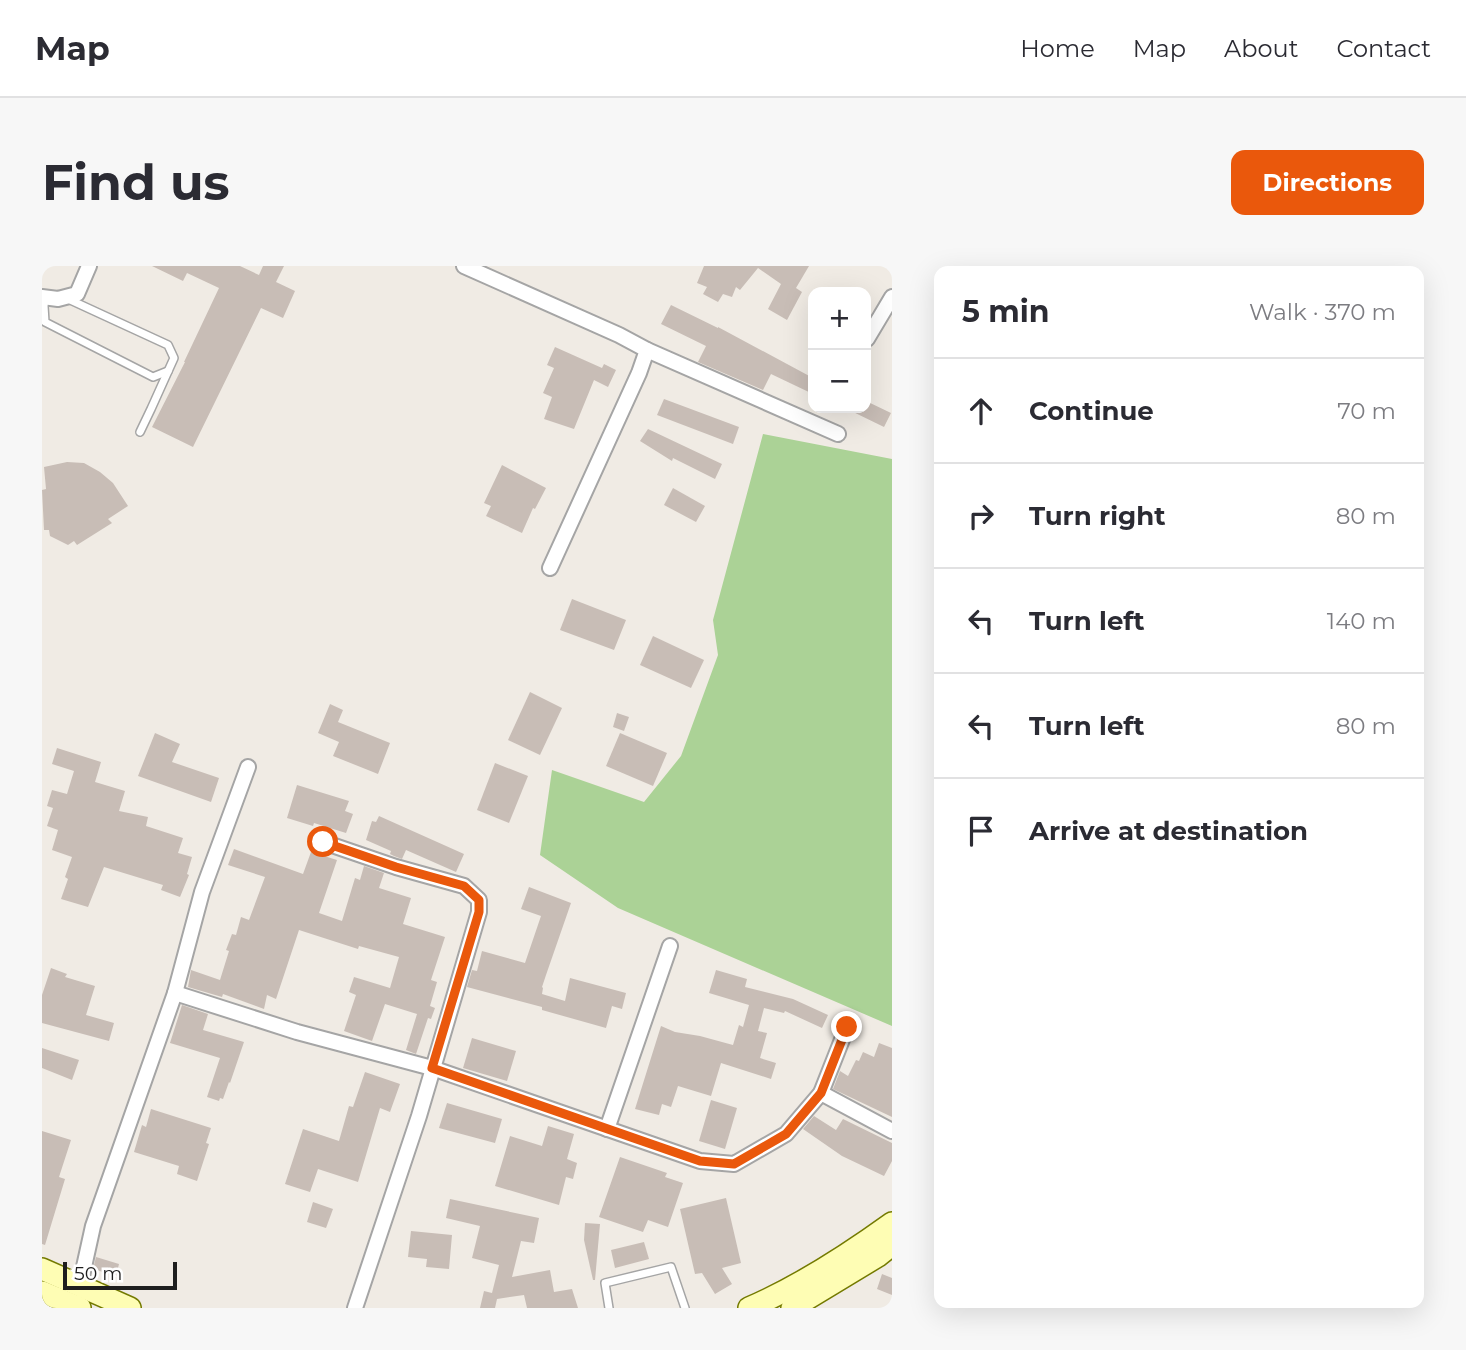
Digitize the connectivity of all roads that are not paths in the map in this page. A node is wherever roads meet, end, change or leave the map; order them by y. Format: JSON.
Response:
{"nodes":[{"id":1,"x":89,"y":266,"type":"edge"},
{"id":2,"x":464,"y":266,"type":"edge"},
{"id":3,"x":44,"y":297,"type":"edge"},
{"id":4,"x":892,"y":297,"type":"edge"},
{"id":5,"x":66,"y":298,"type":"junction"},
{"id":6,"x":871,"y":332,"type":"edge"},
{"id":7,"x":647,"y":350,"type":"junction"},
{"id":8,"x":168,"y":371,"type":"junction"},
{"id":9,"x":140,"y":432,"type":"dead end"},
{"id":10,"x":838,"y":434,"type":"dead end"},
{"id":11,"x":550,"y":568,"type":"dead end"},
{"id":12,"x":248,"y":767,"type":"dead end"},
{"id":13,"x":323,"y":842,"type":"dead end"},
{"id":14,"x":670,"y":946,"type":"dead end"},
{"id":15,"x":175,"y":993,"type":"junction"},
{"id":16,"x":847,"y":1027,"type":"dead end"},
{"id":17,"x":432,"y":1068,"type":"junction"},
{"id":18,"x":821,"y":1093,"type":"junction"},
{"id":19,"x":607,"y":1129,"type":"junction"},
{"id":20,"x":892,"y":1131,"type":"edge"},
{"id":21,"x":892,"y":1223,"type":"edge"},
{"id":22,"x":892,"y":1245,"type":"edge"},
{"id":23,"x":42,"y":1269,"type":"edge"},
{"id":24,"x":79,"y":1285,"type":"junction"},
{"id":25,"x":42,"y":1292,"type":"edge"},
{"id":26,"x":80,"y":1308,"type":"edge"},
{"id":27,"x":130,"y":1308,"type":"edge"},
{"id":28,"x":355,"y":1308,"type":"edge"},
{"id":29,"x":609,"y":1308,"type":"edge"},
{"id":30,"x":685,"y":1308,"type":"edge"},
{"id":31,"x":749,"y":1308,"type":"edge"},
{"id":32,"x":792,"y":1308,"type":"edge"}],
"edges":[{"from":1,"to":5,"type":"street"},
{"from":2,"to":7,"type":"street"},
{"from":3,"to":5,"type":"street"},
{"from":3,"to":8,"type":"lane"},
{"from":4,"to":6,"type":"street"},
{"from":5,"to":8,"type":"lane"},
{"from":7,"to":10,"type":"street"},
{"from":7,"to":11,"type":"street"},
{"from":8,"to":9,"type":"lane"},
{"from":12,"to":15,"type":"street"},
{"from":13,"to":17,"type":"street"},
{"from":14,"to":19,"type":"street"},
{"from":15,"to":17,"type":"street"},
{"from":15,"to":24,"type":"street"},
{"from":16,"to":18,"type":"street"},
{"from":17,"to":19,"type":"street"},
{"from":17,"to":28,"type":"street"},
{"from":18,"to":19,"type":"street"},
{"from":18,"to":20,"type":"street"},
{"from":21,"to":31,"type":"main road"},
{"from":22,"to":32,"type":"main road"},
{"from":23,"to":24,"type":"main road"},
{"from":24,"to":27,"type":"main road"},
{"from":25,"to":26,"type":"main road"},
{"from":29,"to":30,"type":"lane"}]}
